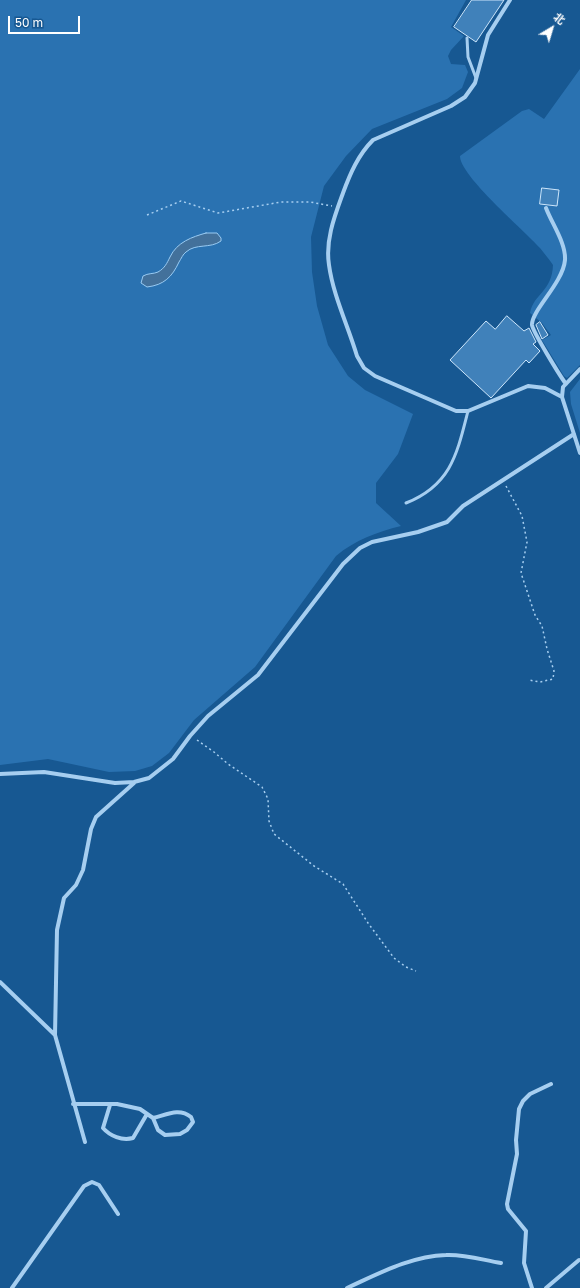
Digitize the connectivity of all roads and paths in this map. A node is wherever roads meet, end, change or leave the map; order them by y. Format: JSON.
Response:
{"nodes":[{"id":1,"x":510,"y":0,"type":"edge"},
{"id":2,"x":467,"y":38,"type":"dead end"},
{"id":3,"x":476,"y":78,"type":"junction"},
{"id":4,"x":338,"y":207,"type":"junction"},
{"id":5,"x":546,"y":208,"type":"dead end"},
{"id":6,"x":146,"y":215,"type":"dead end"},
{"id":7,"x":580,"y":369,"type":"edge"},
{"id":8,"x":566,"y":384,"type":"junction"},
{"id":9,"x":562,"y":397,"type":"junction"},
{"id":10,"x":468,"y":412,"type":"junction"},
{"id":11,"x":574,"y":434,"type":"junction"},
{"id":12,"x":580,"y":453,"type":"edge"},
{"id":13,"x":503,"y":479,"type":"junction"},
{"id":14,"x":406,"y":503,"type":"dead end"},
{"id":15,"x":529,"y":680,"type":"dead end"},
{"id":16,"x":190,"y":736,"type":"junction"},
{"id":17,"x":0,"y":774,"type":"edge"},
{"id":18,"x":134,"y":782,"type":"junction"},
{"id":19,"x":416,"y":971,"type":"dead end"},
{"id":20,"x":0,"y":982,"type":"edge"},
{"id":21,"x":55,"y":1035,"type":"junction"},
{"id":22,"x":551,"y":1084,"type":"dead end"},
{"id":23,"x":74,"y":1104,"type":"junction"},
{"id":24,"x":110,"y":1105,"type":"junction"},
{"id":25,"x":147,"y":1114,"type":"junction"},
{"id":26,"x":153,"y":1118,"type":"junction"},
{"id":27,"x":85,"y":1142,"type":"dead end"},
{"id":28,"x":118,"y":1214,"type":"dead end"},
{"id":29,"x":579,"y":1260,"type":"edge"},
{"id":30,"x":501,"y":1263,"type":"dead end"},
{"id":31,"x":12,"y":1288,"type":"edge"},
{"id":32,"x":347,"y":1288,"type":"edge"},
{"id":33,"x":532,"y":1288,"type":"edge"},
{"id":34,"x":546,"y":1288,"type":"edge"}],
"edges":[{"from":1,"to":3,"type":"street"},
{"from":2,"to":3,"type":"lane"},
{"from":3,"to":4,"type":"street"},
{"from":4,"to":6,"type":"path"},
{"from":4,"to":10,"type":"street"},
{"from":5,"to":8,"type":"street"},
{"from":7,"to":8,"type":"street"},
{"from":8,"to":9,"type":"street"},
{"from":9,"to":10,"type":"street"},
{"from":9,"to":11,"type":"street"},
{"from":10,"to":14,"type":"lane"},
{"from":11,"to":12,"type":"street"},
{"from":11,"to":13,"type":"street"},
{"from":13,"to":15,"type":"path"},
{"from":13,"to":16,"type":"street"},
{"from":16,"to":18,"type":"street"},
{"from":16,"to":19,"type":"path"},
{"from":17,"to":18,"type":"street"},
{"from":18,"to":21,"type":"street"},
{"from":20,"to":21,"type":"street"},
{"from":21,"to":23,"type":"street"},
{"from":22,"to":33,"type":"street"},
{"from":23,"to":24,"type":"street"},
{"from":23,"to":27,"type":"street"},
{"from":24,"to":25,"type":"street"},
{"from":24,"to":25,"type":"street"},
{"from":25,"to":26,"type":"street"},
{"from":26,"to":26,"type":"street"},
{"from":28,"to":31,"type":"street"},
{"from":29,"to":34,"type":"street"},
{"from":30,"to":32,"type":"street"}]}
